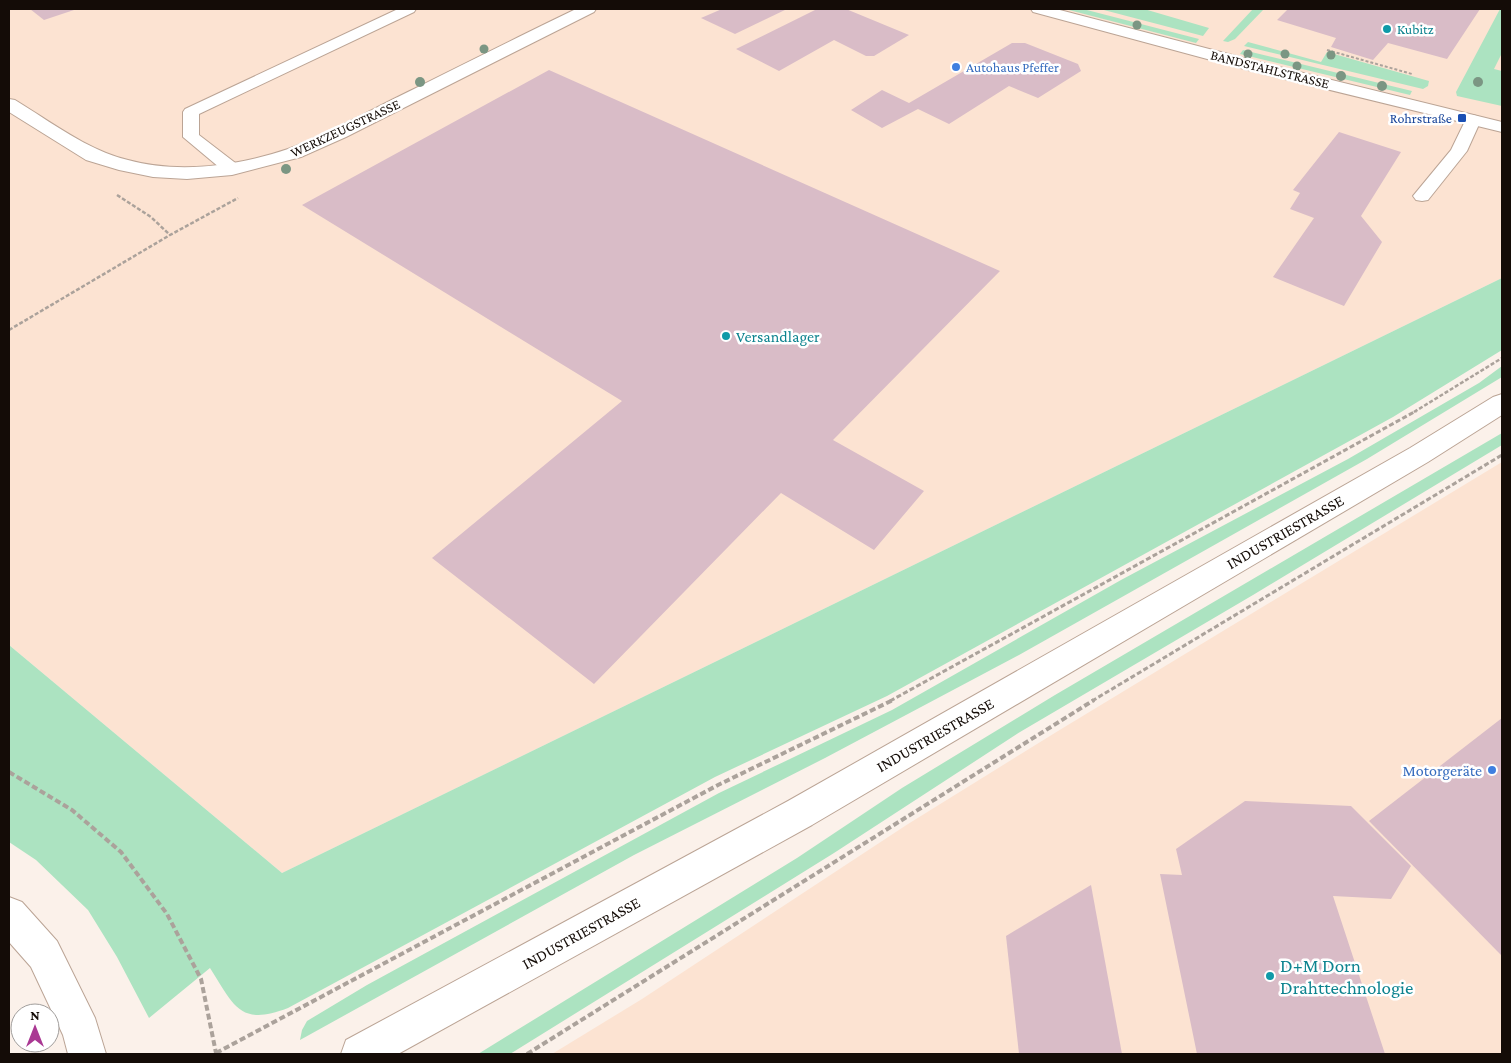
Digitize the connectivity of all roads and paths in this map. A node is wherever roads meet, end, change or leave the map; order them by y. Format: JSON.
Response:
{"nodes":[{"id":1,"x":409,"y":9,"type":"edge"},
{"id":2,"x":588,"y":9,"type":"edge"},
{"id":3,"x":1039,"y":9,"type":"edge"},
{"id":4,"x":1327,"y":50,"type":"dead end"},
{"id":5,"x":1421,"y":76,"type":"dead end"},
{"id":6,"x":9,"y":104,"type":"edge"},
{"id":7,"x":1472,"y":120,"type":"junction"},
{"id":8,"x":1502,"y":127,"type":"edge"},
{"id":9,"x":232,"y":169,"type":"junction"},
{"id":10,"x":1422,"y":196,"type":"dead end"},
{"id":11,"x":239,"y":198,"type":"dead end"},
{"id":12,"x":9,"y":330,"type":"edge"},
{"id":13,"x":1502,"y":358,"type":"edge"},
{"id":14,"x":1502,"y":403,"type":"edge"},
{"id":15,"x":1502,"y":455,"type":"edge"},
{"id":16,"x":9,"y":772,"type":"edge"},
{"id":17,"x":9,"y":915,"type":"edge"},
{"id":18,"x":371,"y":1051,"type":"edge"},
{"id":19,"x":87,"y":1054,"type":"edge"},
{"id":20,"x":216,"y":1054,"type":"edge"},
{"id":21,"x":528,"y":1054,"type":"edge"}],
"edges":[{"from":1,"to":9,"type":"lane"},
{"from":2,"to":9,"type":"street","name":"WERKZEUGSTRASSE"},
{"from":3,"to":7,"type":"street","name":"BANDSTAHLSTRASSE"},
{"from":4,"to":5,"type":"path"},
{"from":6,"to":9,"type":"street","name":"WERKZEUGSTRASSE"},
{"from":7,"to":8,"type":"street","name":"BANDSTAHLSTRASSE"},
{"from":7,"to":10,"type":"lane"},
{"from":11,"to":12,"type":"path"},
{"from":13,"to":20,"type":"path"},
{"from":14,"to":18,"type":"street","name":"INDUSTRIESTRASSE"},
{"from":15,"to":21,"type":"path"},
{"from":16,"to":20,"type":"path"},
{"from":17,"to":19,"type":"street"}]}
